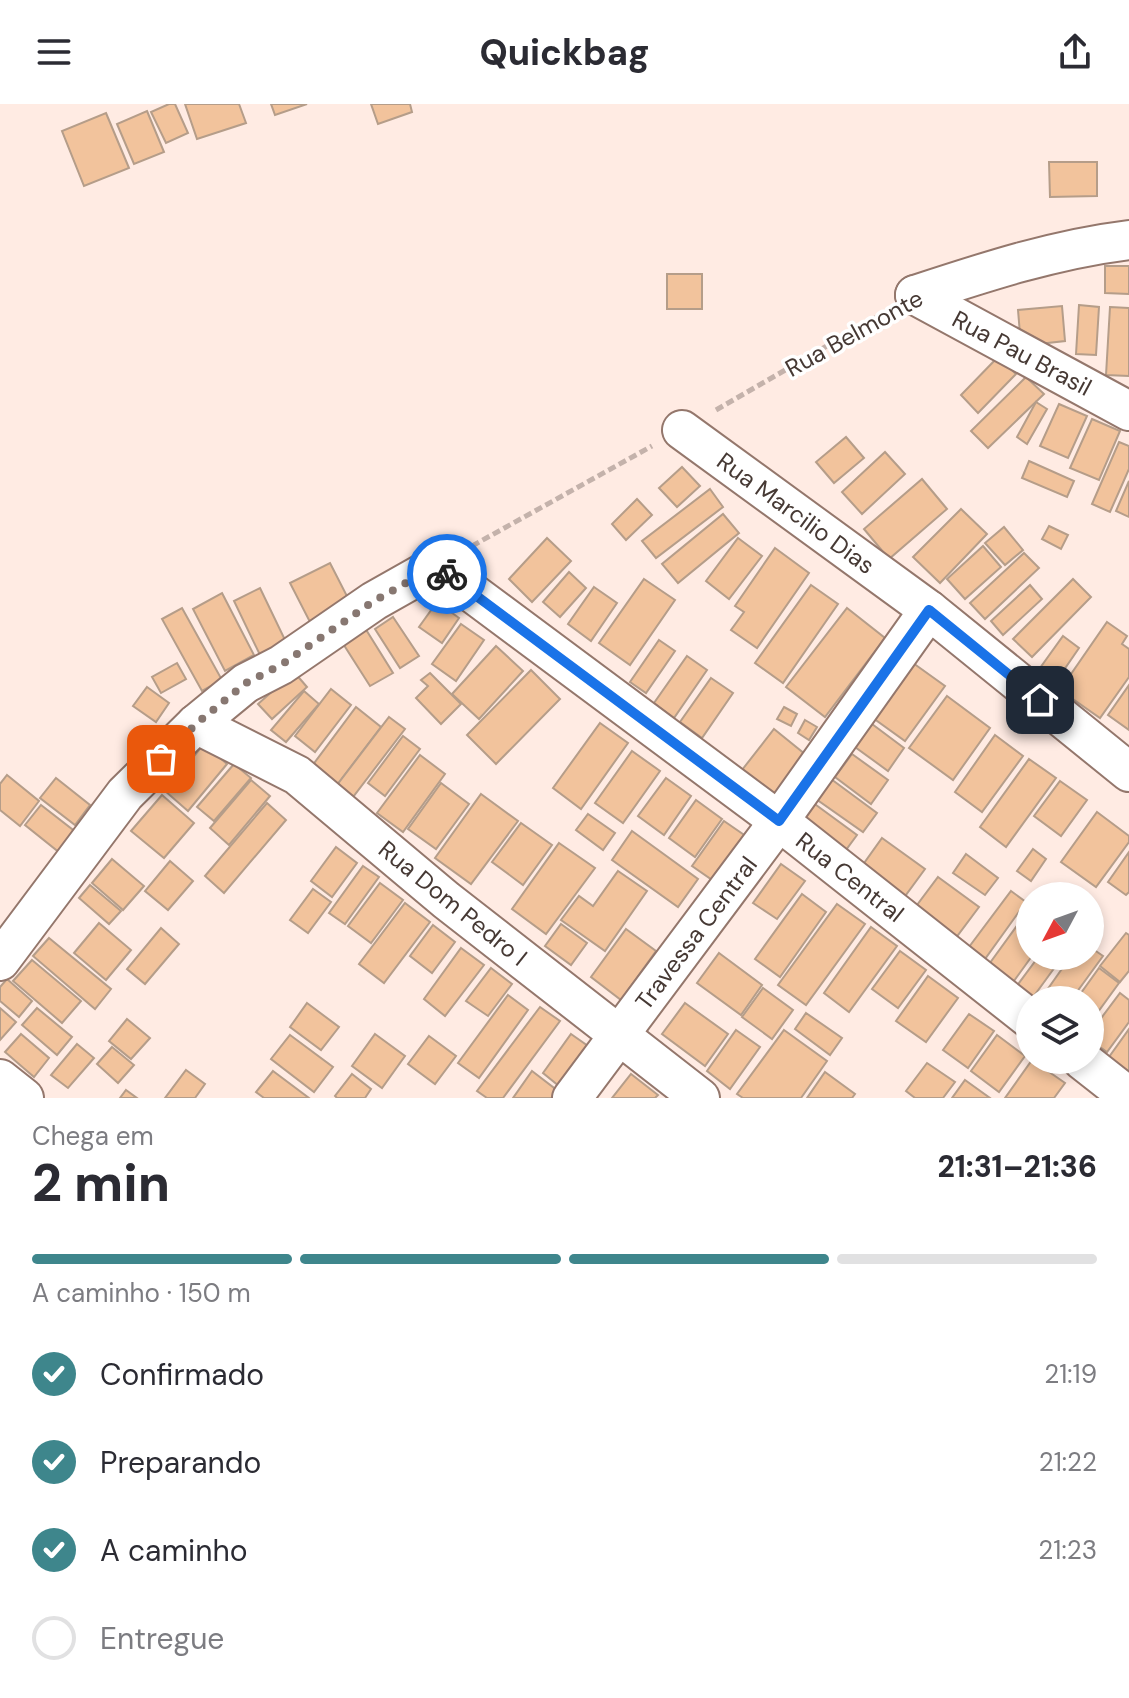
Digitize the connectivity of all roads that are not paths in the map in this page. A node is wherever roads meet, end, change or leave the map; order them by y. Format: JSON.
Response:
{"nodes":[{"id":1,"x":1129,"y":240,"type":"edge"},
{"id":2,"x":915,"y":295,"type":"joint"},
{"id":3,"x":1129,"y":411,"type":"edge"},
{"id":4,"x":682,"y":430,"type":"road end"},
{"id":5,"x":929,"y":610,"type":"junction"},
{"id":6,"x":196,"y":724,"type":"junction"},
{"id":7,"x":1129,"y":772,"type":"edge"},
{"id":8,"x":779,"y":821,"type":"junction"},
{"id":9,"x":0,"y":961,"type":"edge"},
{"id":10,"x":1016,"y":1008,"type":"edge"},
{"id":11,"x":620,"y":1035,"type":"junction"},
{"id":12,"x":1100,"y":1074,"type":"edge"},
{"id":13,"x":0,"y":1079,"type":"edge"},
{"id":14,"x":1129,"y":1097,"type":"edge"},
{"id":15,"x":24,"y":1098,"type":"edge"},
{"id":16,"x":572,"y":1098,"type":"edge"},
{"id":17,"x":700,"y":1098,"type":"edge"}],
"edges":[{"from":1,"to":2,"type":"street","name":"Rua Belmonte"},
{"from":2,"to":3,"type":"street","name":"Rua Pau Brasil"},
{"from":4,"to":5,"type":"street","name":"Rua Marcilio Dias"},
{"from":5,"to":7,"type":"street","name":"Rua Marcilio Dias"},
{"from":5,"to":8,"type":"street","name":"Travessa Central"},
{"from":6,"to":8,"type":"street","name":"Rua Central"},
{"from":6,"to":9,"type":"street"},
{"from":6,"to":11,"type":"street","name":"Rua Dom Pedro I"},
{"from":8,"to":10,"type":"street","name":"Rua Central"},
{"from":8,"to":11,"type":"street","name":"Travessa Central"},
{"from":11,"to":16,"type":"street","name":"Travessa Central"},
{"from":11,"to":17,"type":"street","name":"Rua Dom Pedro I"},
{"from":12,"to":14,"type":"street"},
{"from":13,"to":15,"type":"street"}]}
